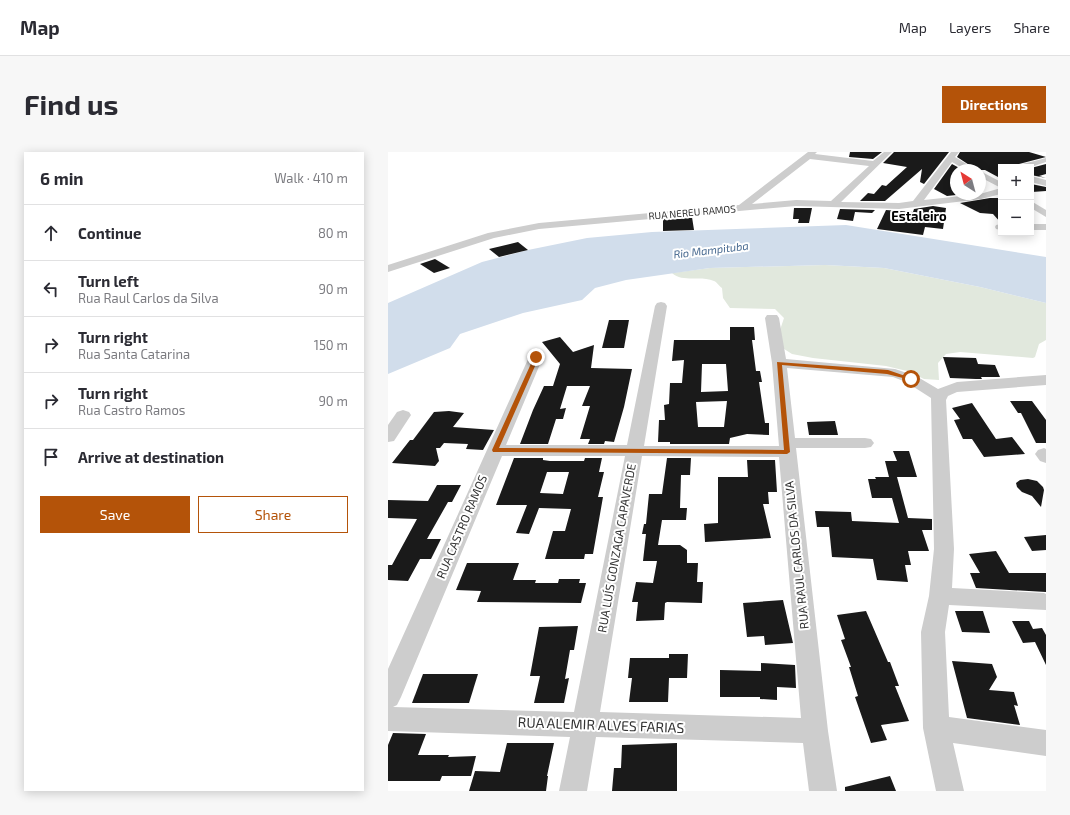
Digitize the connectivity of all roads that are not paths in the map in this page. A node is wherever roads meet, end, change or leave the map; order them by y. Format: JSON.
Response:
{"nodes":[{"id":1,"x":888,"y":152,"type":"edge"},
{"id":2,"x":811,"y":154,"type":"edge"},
{"id":3,"x":953,"y":155,"type":"edge"},
{"id":4,"x":1022,"y":157,"type":"dead end"},
{"id":5,"x":1046,"y":160,"type":"edge"},
{"id":6,"x":875,"y":164,"type":"junction"},
{"id":7,"x":964,"y":164,"type":"edge"},
{"id":8,"x":1019,"y":164,"type":"edge"},
{"id":9,"x":1032,"y":164,"type":"edge"},
{"id":10,"x":986,"y":177,"type":"edge"},
{"id":11,"x":1034,"y":180,"type":"edge"},
{"id":12,"x":998,"y":183,"type":"edge"},
{"id":13,"x":1046,"y":183,"type":"edge"},
{"id":14,"x":998,"y":192,"type":"edge"},
{"id":15,"x":833,"y":204,"type":"junction"},
{"id":16,"x":916,"y":204,"type":"junction"},
{"id":17,"x":1034,"y":206,"type":"edge"},
{"id":18,"x":741,"y":208,"type":"junction"},
{"id":19,"x":1046,"y":214,"type":"edge"},
{"id":20,"x":1034,"y":227,"type":"edge"},
{"id":21,"x":1046,"y":227,"type":"edge"},
{"id":22,"x":388,"y":269,"type":"edge"},
{"id":23,"x":661,"y":306,"type":"dead end"},
{"id":24,"x":772,"y":318,"type":"dead end"},
{"id":25,"x":536,"y":357,"type":"dead end"},
{"id":26,"x":779,"y":363,"type":"junction"},
{"id":27,"x":1046,"y":380,"type":"edge"},
{"id":28,"x":939,"y":396,"type":"junction"},
{"id":29,"x":403,"y":415,"type":"dead end"},
{"id":30,"x":388,"y":438,"type":"edge"},
{"id":31,"x":865,"y":443,"type":"dead end"},
{"id":32,"x":787,"y":448,"type":"junction"},
{"id":33,"x":495,"y":450,"type":"junction"},
{"id":34,"x":635,"y":451,"type":"junction"},
{"id":35,"x":940,"y":596,"type":"junction"},
{"id":36,"x":1044,"y":602,"type":"dead end"},
{"id":37,"x":388,"y":697,"type":"edge"},
{"id":38,"x":388,"y":719,"type":"edge"},
{"id":39,"x":586,"y":724,"type":"junction"},
{"id":40,"x":936,"y":728,"type":"junction"},
{"id":41,"x":815,"y":731,"type":"junction"},
{"id":42,"x":1046,"y":743,"type":"edge"},
{"id":43,"x":574,"y":791,"type":"edge"},
{"id":44,"x":823,"y":791,"type":"edge"},
{"id":45,"x":950,"y":791,"type":"edge"}],
"edges":[{"from":1,"to":6,"type":"street"},
{"from":2,"to":6,"type":"street"},
{"from":2,"to":18,"type":"street"},
{"from":3,"to":7,"type":"street"},
{"from":3,"to":16,"type":"street"},
{"from":4,"to":8,"type":"street"},
{"from":5,"to":9,"type":"street"},
{"from":6,"to":15,"type":"street"},
{"from":10,"to":12,"type":"street"},
{"from":11,"to":13,"type":"street"},
{"from":14,"to":16,"type":"street","name":"RUA NEREU RAMOS"},
{"from":15,"to":16,"type":"street","name":"RUA NEREU RAMOS"},
{"from":15,"to":18,"type":"street","name":"RUA NEREU RAMOS"},
{"from":17,"to":19,"type":"street"},
{"from":18,"to":22,"type":"street","name":"RUA NEREU RAMOS"},
{"from":20,"to":21,"type":"street"},
{"from":23,"to":34,"type":"street","name":"RUA LUÍS GONZAGA CAPAVERDE"},
{"from":24,"to":26,"type":"street","name":"RUA RAUL CARLOS DA SILVA"},
{"from":25,"to":33,"type":"street","name":"RUA CASTRO RAMOS"},
{"from":26,"to":28,"type":"street"},
{"from":26,"to":32,"type":"street","name":"RUA RAUL CARLOS DA SILVA"},
{"from":27,"to":28,"type":"street"},
{"from":28,"to":35,"type":"street"},
{"from":29,"to":30,"type":"street"},
{"from":31,"to":32,"type":"street"},
{"from":32,"to":34,"type":"street"},
{"from":32,"to":41,"type":"street","name":"RUA RAUL CARLOS DA SILVA"},
{"from":33,"to":34,"type":"street"},
{"from":33,"to":37,"type":"street","name":"RUA CASTRO RAMOS"},
{"from":34,"to":39,"type":"street","name":"RUA LUÍS GONZAGA CAPAVERDE"},
{"from":35,"to":36,"type":"street"},
{"from":35,"to":40,"type":"street"},
{"from":38,"to":39,"type":"street","name":"RUA ALEMIR ALVES FARIAS"},
{"from":39,"to":41,"type":"street","name":"RUA ALEMIR ALVES FARIAS"},
{"from":39,"to":43,"type":"street","name":"RUA LUÍS GONZAGA CAPAVERDE"},
{"from":40,"to":42,"type":"street"},
{"from":40,"to":45,"type":"street"},
{"from":41,"to":44,"type":"street","name":"RUA RAUL CARLOS DA SILVA"}]}
